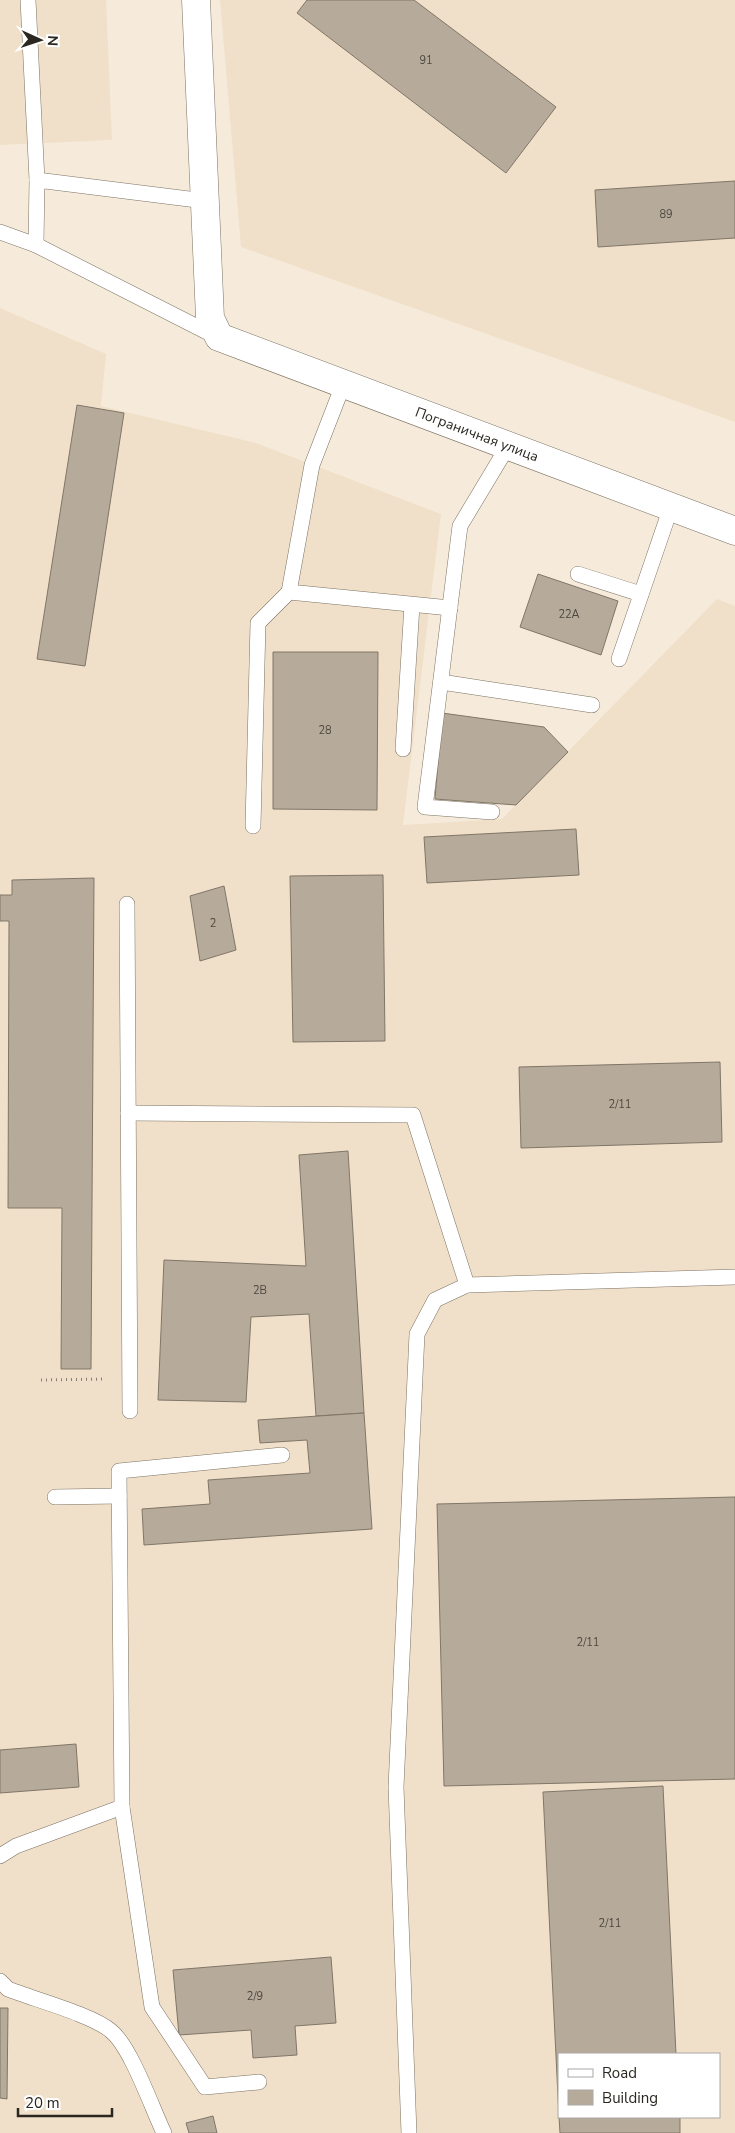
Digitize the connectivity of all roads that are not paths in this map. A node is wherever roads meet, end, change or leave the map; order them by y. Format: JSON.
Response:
{"nodes":[{"id":1,"x":28,"y":0,"type":"edge"},
{"id":2,"x":196,"y":0,"type":"edge"},
{"id":3,"x":37,"y":180,"type":"junction"},
{"id":4,"x":205,"y":201,"type":"junction"},
{"id":5,"x":0,"y":232,"type":"edge"},
{"id":6,"x":36,"y":245,"type":"junction"},
{"id":7,"x":219,"y":337,"type":"junction"},
{"id":8,"x":343,"y":384,"type":"junction"},
{"id":9,"x":508,"y":446,"type":"junction"},
{"id":10,"x":671,"y":507,"type":"junction"},
{"id":11,"x":735,"y":531,"type":"edge"},
{"id":12,"x":578,"y":574,"type":"dead end"},
{"id":13,"x":289,"y":592,"type":"junction"},
{"id":14,"x":641,"y":594,"type":"junction"},
{"id":15,"x":412,"y":605,"type":"junction"},
{"id":16,"x":450,"y":608,"type":"junction"},
{"id":17,"x":619,"y":660,"type":"dead end"},
{"id":18,"x":441,"y":682,"type":"junction"},
{"id":19,"x":592,"y":705,"type":"dead end"},
{"id":20,"x":403,"y":749,"type":"dead end"},
{"id":21,"x":492,"y":812,"type":"dead end"},
{"id":22,"x":253,"y":826,"type":"dead end"},
{"id":23,"x":127,"y":904,"type":"dead end"},
{"id":24,"x":128,"y":1113,"type":"junction"},
{"id":25,"x":735,"y":1277,"type":"edge"},
{"id":26,"x":467,"y":1285,"type":"junction"},
{"id":27,"x":130,"y":1410,"type":"dead end"},
{"id":28,"x":282,"y":1455,"type":"dead end"},
{"id":29,"x":119,"y":1496,"type":"junction"},
{"id":30,"x":55,"y":1497,"type":"dead end"},
{"id":31,"x":122,"y":1807,"type":"junction"},
{"id":32,"x":0,"y":1856,"type":"edge"},
{"id":33,"x":0,"y":1981,"type":"edge"},
{"id":34,"x":260,"y":2082,"type":"dead end"},
{"id":35,"x":164,"y":2133,"type":"edge"},
{"id":36,"x":409,"y":2133,"type":"edge"}],
"edges":[{"from":1,"to":3,"type":"lane"},
{"from":2,"to":4,"type":"street"},
{"from":3,"to":4,"type":"lane"},
{"from":3,"to":6,"type":"lane"},
{"from":4,"to":7,"type":"street"},
{"from":5,"to":6,"type":"lane"},
{"from":6,"to":7,"type":"lane"},
{"from":7,"to":8,"type":"street","name":"Пограничная улица"},
{"from":8,"to":9,"type":"street","name":"Пограничная улица"},
{"from":8,"to":13,"type":"lane"},
{"from":9,"to":10,"type":"street","name":"Пограничная улица"},
{"from":9,"to":16,"type":"lane"},
{"from":10,"to":11,"type":"street","name":"Пограничная улица"},
{"from":10,"to":14,"type":"lane"},
{"from":12,"to":14,"type":"lane"},
{"from":13,"to":15,"type":"lane"},
{"from":13,"to":22,"type":"lane"},
{"from":14,"to":17,"type":"lane"},
{"from":15,"to":16,"type":"lane"},
{"from":15,"to":20,"type":"lane"},
{"from":16,"to":18,"type":"lane"},
{"from":18,"to":19,"type":"lane"},
{"from":18,"to":21,"type":"lane"},
{"from":23,"to":24,"type":"lane"},
{"from":24,"to":26,"type":"lane"},
{"from":24,"to":27,"type":"lane"},
{"from":25,"to":26,"type":"lane"},
{"from":26,"to":36,"type":"lane"},
{"from":28,"to":29,"type":"lane"},
{"from":29,"to":30,"type":"lane"},
{"from":29,"to":31,"type":"lane"},
{"from":31,"to":32,"type":"lane"},
{"from":31,"to":34,"type":"lane"},
{"from":33,"to":35,"type":"lane"}]}
